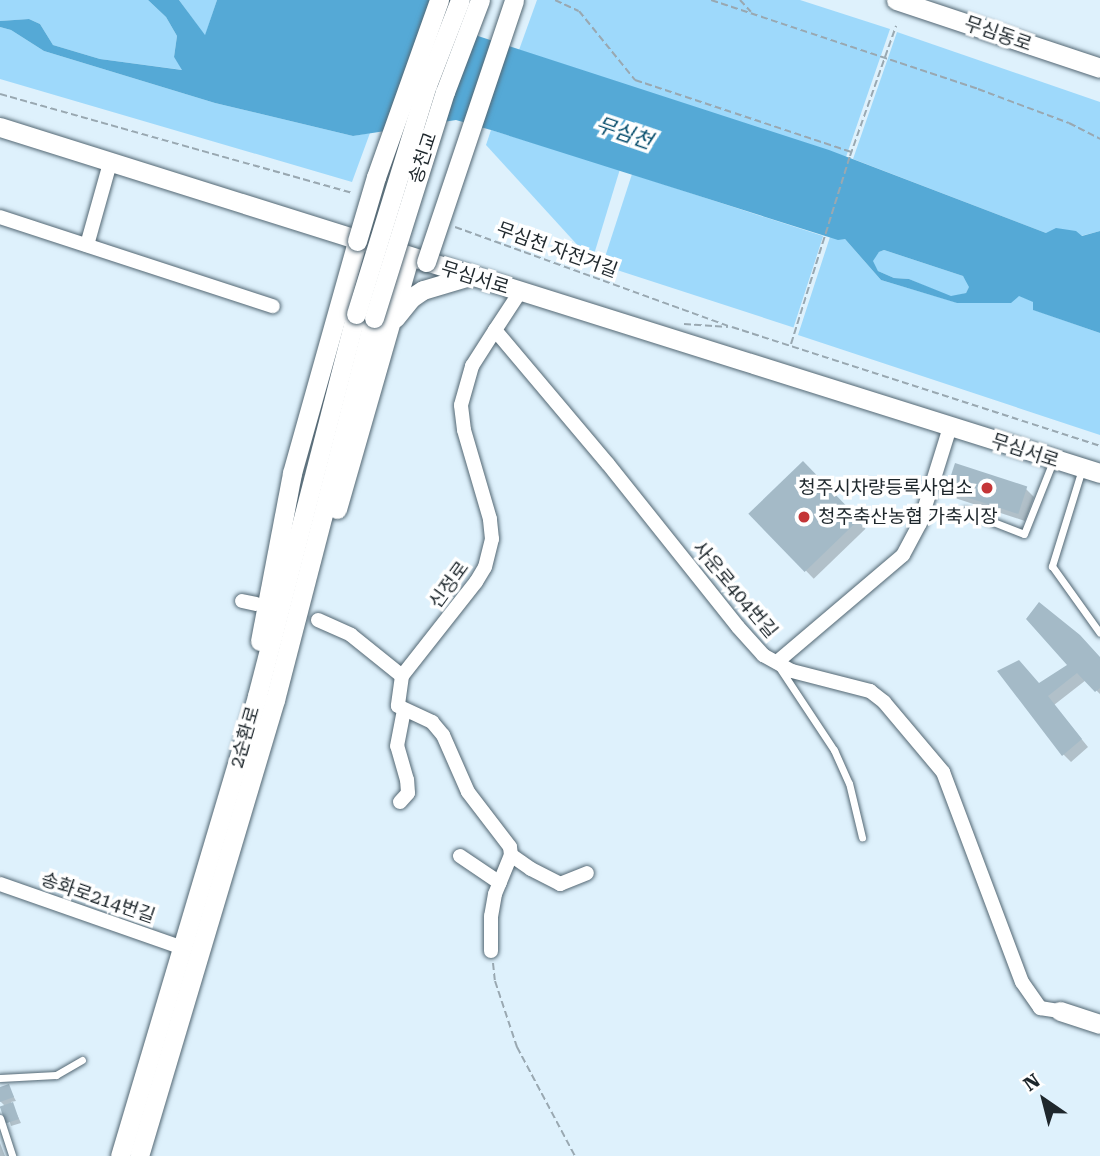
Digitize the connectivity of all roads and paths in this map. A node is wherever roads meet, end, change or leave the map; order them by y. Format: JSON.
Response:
{"nodes":[{"id":1,"x":439,"y":0,"type":"edge"},
{"id":2,"x":460,"y":0,"type":"edge"},
{"id":3,"x":480,"y":0,"type":"edge"},
{"id":4,"x":514,"y":0,"type":"edge"},
{"id":5,"x":555,"y":0,"type":"edge"},
{"id":6,"x":711,"y":0,"type":"edge"},
{"id":7,"x":740,"y":0,"type":"edge"},
{"id":8,"x":896,"y":0,"type":"edge"},
{"id":9,"x":752,"y":13,"type":"junction"},
{"id":10,"x":896,"y":26,"type":"dead end"},
{"id":11,"x":885,"y":57,"type":"junction"},
{"id":12,"x":1100,"y":68,"type":"edge"},
{"id":13,"x":0,"y":94,"type":"edge"},
{"id":14,"x":0,"y":127,"type":"edge"},
{"id":15,"x":1100,"y":138,"type":"edge"},
{"id":16,"x":851,"y":152,"type":"junction"},
{"id":17,"x":110,"y":163,"type":"junction"},
{"id":18,"x":354,"y":193,"type":"dead end"},
{"id":19,"x":0,"y":217,"type":"edge"},
{"id":20,"x":444,"y":223,"type":"dead end"},
{"id":21,"x":357,"y":241,"type":"junction"},
{"id":22,"x":87,"y":245,"type":"junction"},
{"id":23,"x":418,"y":260,"type":"junction"},
{"id":24,"x":470,"y":276,"type":"junction"},
{"id":25,"x":520,"y":292,"type":"junction"},
{"id":26,"x":272,"y":306,"type":"dead end"},
{"id":27,"x":395,"y":306,"type":"junction"},
{"id":28,"x":365,"y":316,"type":"junction"},
{"id":29,"x":495,"y":330,"type":"junction"},
{"id":30,"x":791,"y":345,"type":"junction"},
{"id":31,"x":950,"y":427,"type":"junction"},
{"id":32,"x":1100,"y":446,"type":"edge"},
{"id":33,"x":1054,"y":460,"type":"junction"},
{"id":34,"x":1091,"y":470,"type":"edge"},
{"id":35,"x":965,"y":511,"type":"dead end"},
{"id":36,"x":318,"y":620,"type":"dead end"},
{"id":37,"x":1100,"y":633,"type":"edge"},
{"id":38,"x":777,"y":662,"type":"junction"},
{"id":39,"x":401,"y":676,"type":"junction"},
{"id":40,"x":404,"y":710,"type":"junction"},
{"id":41,"x":400,"y":802,"type":"dead end"},
{"id":42,"x":862,"y":838,"type":"dead end"},
{"id":43,"x":511,"y":855,"type":"junction"},
{"id":44,"x":460,"y":856,"type":"dead end"},
{"id":45,"x":587,"y":873,"type":"dead end"},
{"id":46,"x":500,"y":883,"type":"junction"},
{"id":47,"x":0,"y":884,"type":"edge"},
{"id":48,"x":183,"y":948,"type":"junction"},
{"id":49,"x":491,"y":951,"type":"joint"},
{"id":50,"x":1060,"y":1011,"type":"joint"},
{"id":51,"x":1100,"y":1024,"type":"edge"},
{"id":52,"x":82,"y":1060,"type":"dead end"},
{"id":53,"x":0,"y":1078,"type":"edge"},
{"id":54,"x":0,"y":1118,"type":"edge"},
{"id":55,"x":12,"y":1156,"type":"edge"},
{"id":56,"x":120,"y":1156,"type":"edge"},
{"id":57,"x":139,"y":1156,"type":"edge"},
{"id":58,"x":575,"y":1156,"type":"edge"}],
"edges":[{"from":1,"to":21,"type":"street","bridge":true},
{"from":2,"to":28,"type":"street","name":"송천교","bridge":true},
{"from":3,"to":28,"type":"street","name":"송천교","bridge":true},
{"from":4,"to":23,"type":"street","bridge":true},
{"from":5,"to":16,"type":"path"},
{"from":6,"to":9,"type":"path"},
{"from":7,"to":9,"type":"path"},
{"from":8,"to":12,"type":"street","name":"무심동로"},
{"from":9,"to":11,"type":"path"},
{"from":10,"to":11,"type":"path"},
{"from":11,"to":15,"type":"path"},
{"from":11,"to":16,"type":"path"},
{"from":13,"to":18,"type":"path"},
{"from":14,"to":17,"type":"street","name":"무심서로"},
{"from":16,"to":30,"type":"path"},
{"from":17,"to":21,"type":"street","name":"무심서로"},
{"from":17,"to":22,"type":"street"},
{"from":19,"to":22,"type":"street"},
{"from":20,"to":30,"type":"path","name":"무심천 자전거길"},
{"from":21,"to":23,"type":"street","name":"무심서로"},
{"from":21,"to":28,"type":"street"},
{"from":22,"to":26,"type":"street"},
{"from":23,"to":24,"type":"street","name":"무심서로"},
{"from":23,"to":27,"type":"street"},
{"from":24,"to":25,"type":"street","name":"무심서로"},
{"from":24,"to":28,"type":"street"},
{"from":25,"to":29,"type":"street"},
{"from":25,"to":31,"type":"street","name":"무심서로"},
{"from":27,"to":28,"type":"street"},
{"from":27,"to":28,"type":"street"},
{"from":28,"to":48,"type":"street","name":"2순환로"},
{"from":28,"to":57,"type":"street","name":"2순환로"},
{"from":29,"to":38,"type":"street","name":"사운로404번길"},
{"from":29,"to":39,"type":"street","name":"신정로"},
{"from":30,"to":32,"type":"path","name":"무심천 자전거길"},
{"from":31,"to":33,"type":"street","name":"무심서로"},
{"from":31,"to":38,"type":"street"},
{"from":33,"to":34,"type":"street","name":"무심서로"},
{"from":33,"to":35,"type":"lane"},
{"from":34,"to":37,"type":"lane"},
{"from":36,"to":39,"type":"street"},
{"from":38,"to":42,"type":"lane"},
{"from":38,"to":50,"type":"street","name":"사운로404번길"},
{"from":39,"to":40,"type":"street"},
{"from":40,"to":41,"type":"street"},
{"from":40,"to":43,"type":"street"},
{"from":43,"to":45,"type":"street"},
{"from":43,"to":46,"type":"street"},
{"from":44,"to":46,"type":"street"},
{"from":46,"to":49,"type":"street"},
{"from":47,"to":48,"type":"street","name":"송화로214번길"},
{"from":48,"to":56,"type":"street","name":"2순환로"},
{"from":49,"to":58,"type":"path"},
{"from":50,"to":51,"type":"street"},
{"from":52,"to":53,"type":"lane"},
{"from":54,"to":55,"type":"lane"}]}
